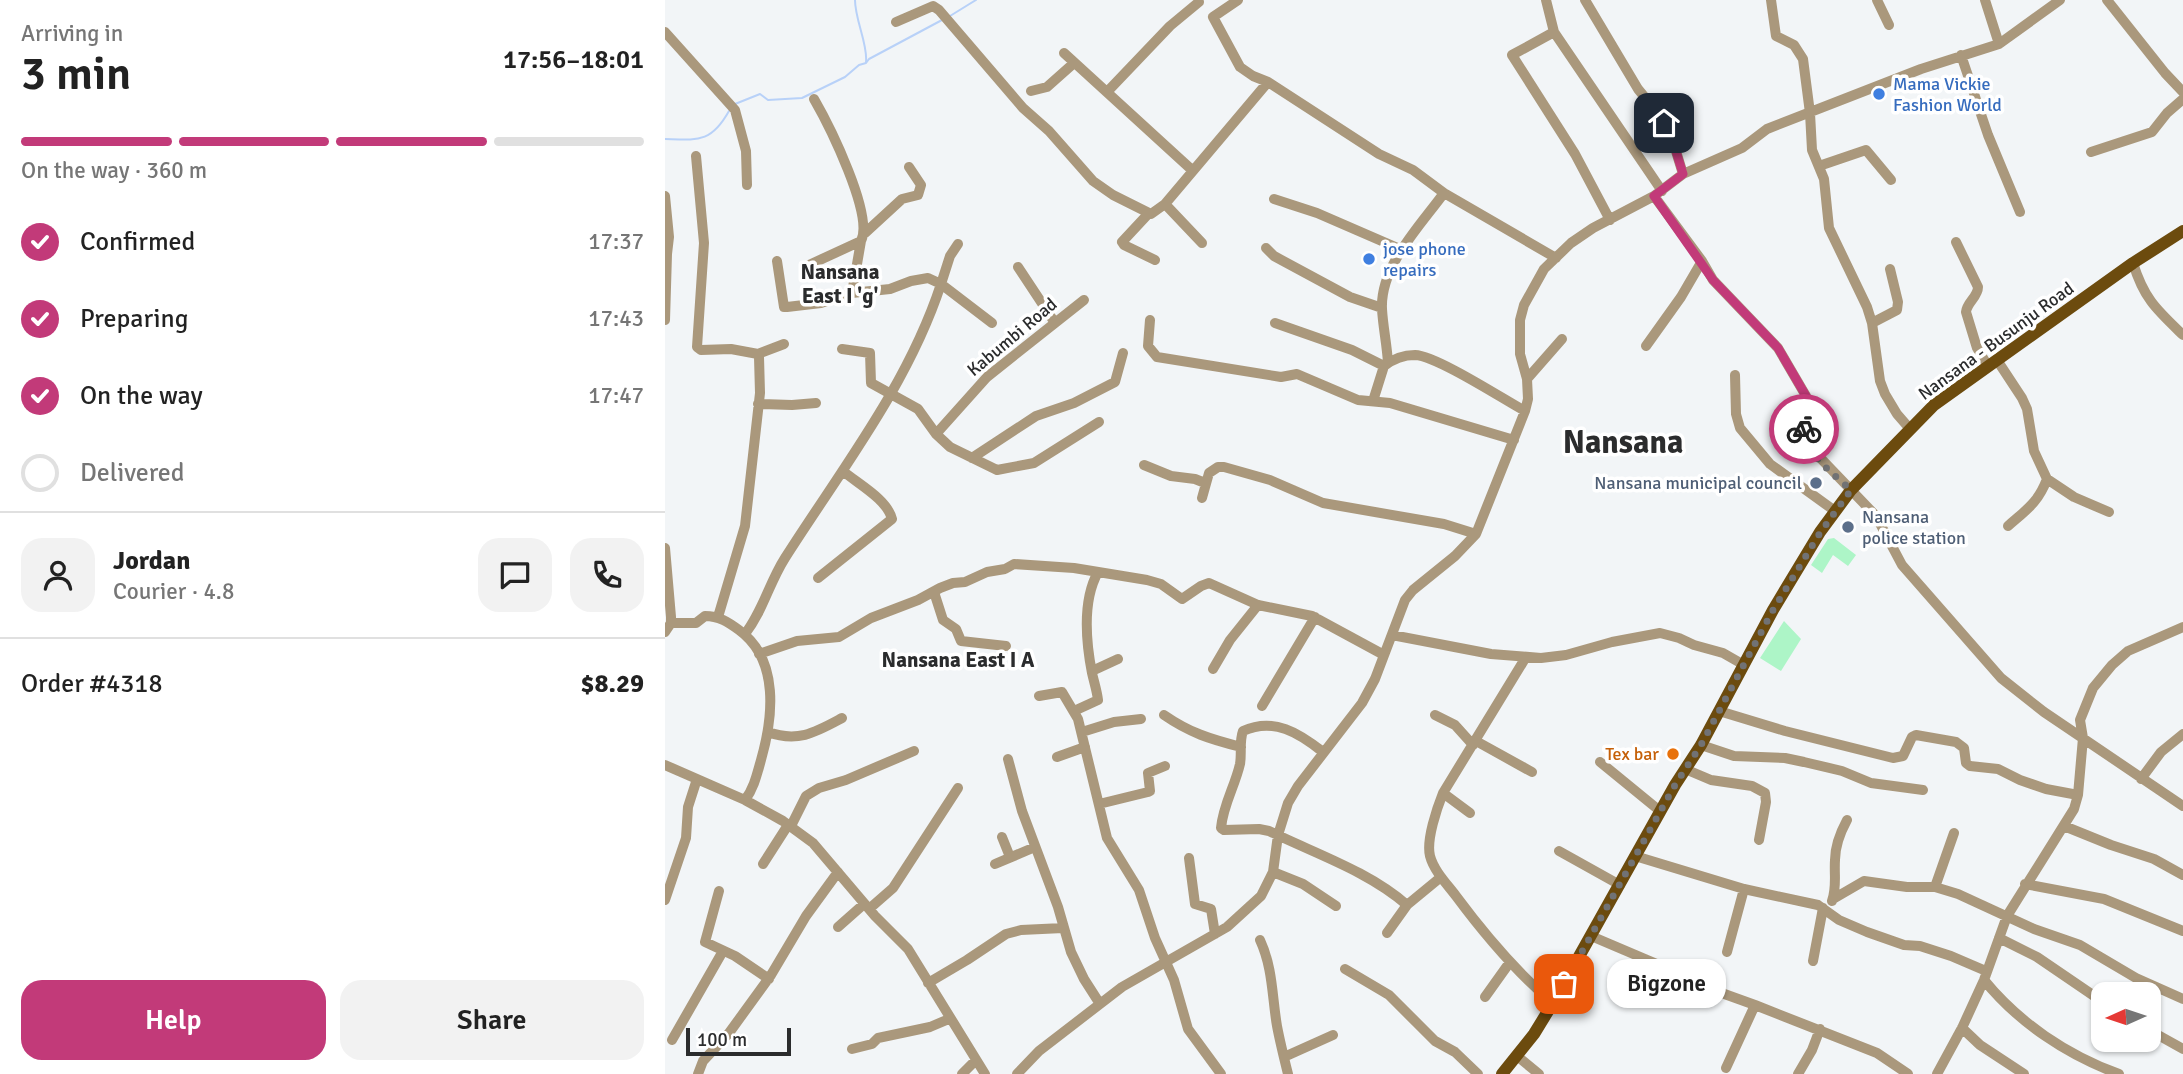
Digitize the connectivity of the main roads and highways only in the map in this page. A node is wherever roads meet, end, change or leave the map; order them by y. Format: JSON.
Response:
{"nodes":[{"id":1,"x":2183,"y":231,"type":"edge"},
{"id":2,"x":1502,"y":1074,"type":"edge"}],
"edges":[{"from":1,"to":2,"type":"main road","name":"Nansana - Busunju Road"}]}
